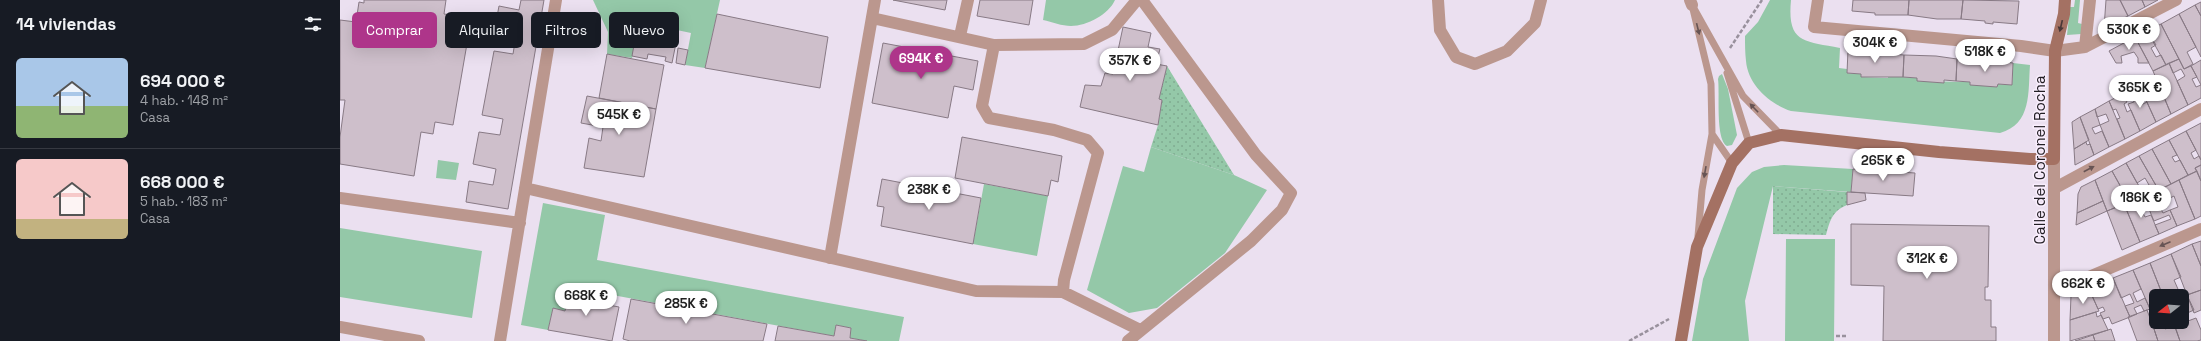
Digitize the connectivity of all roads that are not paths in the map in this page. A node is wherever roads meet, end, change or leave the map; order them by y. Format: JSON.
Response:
{"nodes":[{"id":1,"x":556,"y":0,"type":"edge"},
{"id":2,"x":875,"y":0,"type":"edge"},
{"id":3,"x":968,"y":0,"type":"edge"},
{"id":4,"x":1137,"y":0,"type":"edge"},
{"id":5,"x":1142,"y":0,"type":"edge"},
{"id":6,"x":1438,"y":0,"type":"edge"},
{"id":7,"x":1542,"y":0,"type":"edge"},
{"id":8,"x":1818,"y":0,"type":"edge"},
{"id":9,"x":2065,"y":0,"type":"edge"},
{"id":10,"x":2090,"y":0,"type":"edge"},
{"id":11,"x":2176,"y":0,"type":"edge"},
{"id":12,"x":1691,"y":3,"type":"edge"},
{"id":13,"x":872,"y":18,"type":"junction"},
{"id":14,"x":960,"y":36,"type":"junction"},
{"id":15,"x":994,"y":45,"type":"junction"},
{"id":16,"x":2085,"y":47,"type":"junction"},
{"id":17,"x":2055,"y":52,"type":"junction"},
{"id":18,"x":1722,"y":60,"type":"junction"},
{"id":19,"x":2201,"y":109,"type":"edge"},
{"id":20,"x":1712,"y":134,"type":"junction"},
{"id":21,"x":1782,"y":136,"type":"junction"},
{"id":22,"x":1749,"y":143,"type":"junction"},
{"id":23,"x":2054,"y":159,"type":"junction"},
{"id":24,"x":1732,"y":163,"type":"junction"},
{"id":25,"x":525,"y":188,"type":"junction"},
{"id":26,"x":2054,"y":188,"type":"junction"},
{"id":27,"x":340,"y":198,"type":"edge"},
{"id":28,"x":520,"y":224,"type":"junction"},
{"id":29,"x":2201,"y":229,"type":"edge"},
{"id":30,"x":1697,"y":247,"type":"junction"},
{"id":31,"x":830,"y":258,"type":"junction"},
{"id":32,"x":1063,"y":292,"type":"junction"},
{"id":33,"x":2054,"y":292,"type":"junction"},
{"id":34,"x":340,"y":327,"type":"edge"},
{"id":35,"x":1140,"y":330,"type":"junction"},
{"id":36,"x":419,"y":341,"type":"edge"},
{"id":37,"x":500,"y":341,"type":"edge"},
{"id":38,"x":1128,"y":341,"type":"edge"},
{"id":39,"x":1681,"y":341,"type":"edge"},
{"id":40,"x":2054,"y":341,"type":"edge"}],
"edges":[{"from":1,"to":25,"type":"street"},
{"from":2,"to":13,"type":"street"},
{"from":3,"to":14,"type":"street"},
{"from":4,"to":15,"type":"street"},
{"from":5,"to":35,"type":"street"},
{"from":6,"to":7,"type":"street"},
{"from":8,"to":17,"type":"street"},
{"from":9,"to":17,"type":"street","name":"Calle del Coronel Rocha","one_way":true},
{"from":10,"to":16,"type":"street"},
{"from":11,"to":16,"type":"street"},
{"from":12,"to":18,"type":"lane"},
{"from":12,"to":20,"type":"lane","one_way":true},
{"from":13,"to":14,"type":"street"},
{"from":13,"to":31,"type":"street"},
{"from":14,"to":15,"type":"street"},
{"from":15,"to":32,"type":"street"},
{"from":16,"to":17,"type":"street"},
{"from":17,"to":23,"type":"street","name":"Calle del Coronel Rocha"},
{"from":21,"to":18,"type":"lane","one_way":true},
{"from":18,"to":22,"type":"lane"},
{"from":26,"to":19,"type":"street","one_way":true},
{"from":20,"to":24,"type":"lane"},
{"from":20,"to":30,"type":"lane","one_way":true},
{"from":21,"to":22,"type":"street"},
{"from":21,"to":23,"type":"street"},
{"from":22,"to":24,"type":"street"},
{"from":23,"to":26,"type":"street","name":"Calle del Coronel Rocha"},
{"from":24,"to":30,"type":"street"},
{"from":25,"to":28,"type":"street"},
{"from":25,"to":31,"type":"street"},
{"from":26,"to":33,"type":"street","name":"Calle del Coronel Rocha"},
{"from":27,"to":28,"type":"street"},
{"from":28,"to":37,"type":"street"},
{"from":29,"to":33,"type":"street","one_way":true},
{"from":30,"to":39,"type":"street"},
{"from":31,"to":32,"type":"street"},
{"from":32,"to":35,"type":"street"},
{"from":33,"to":40,"type":"street","name":"Calle del Coronel Rocha"},
{"from":34,"to":36,"type":"street"},
{"from":35,"to":38,"type":"street"}]}
